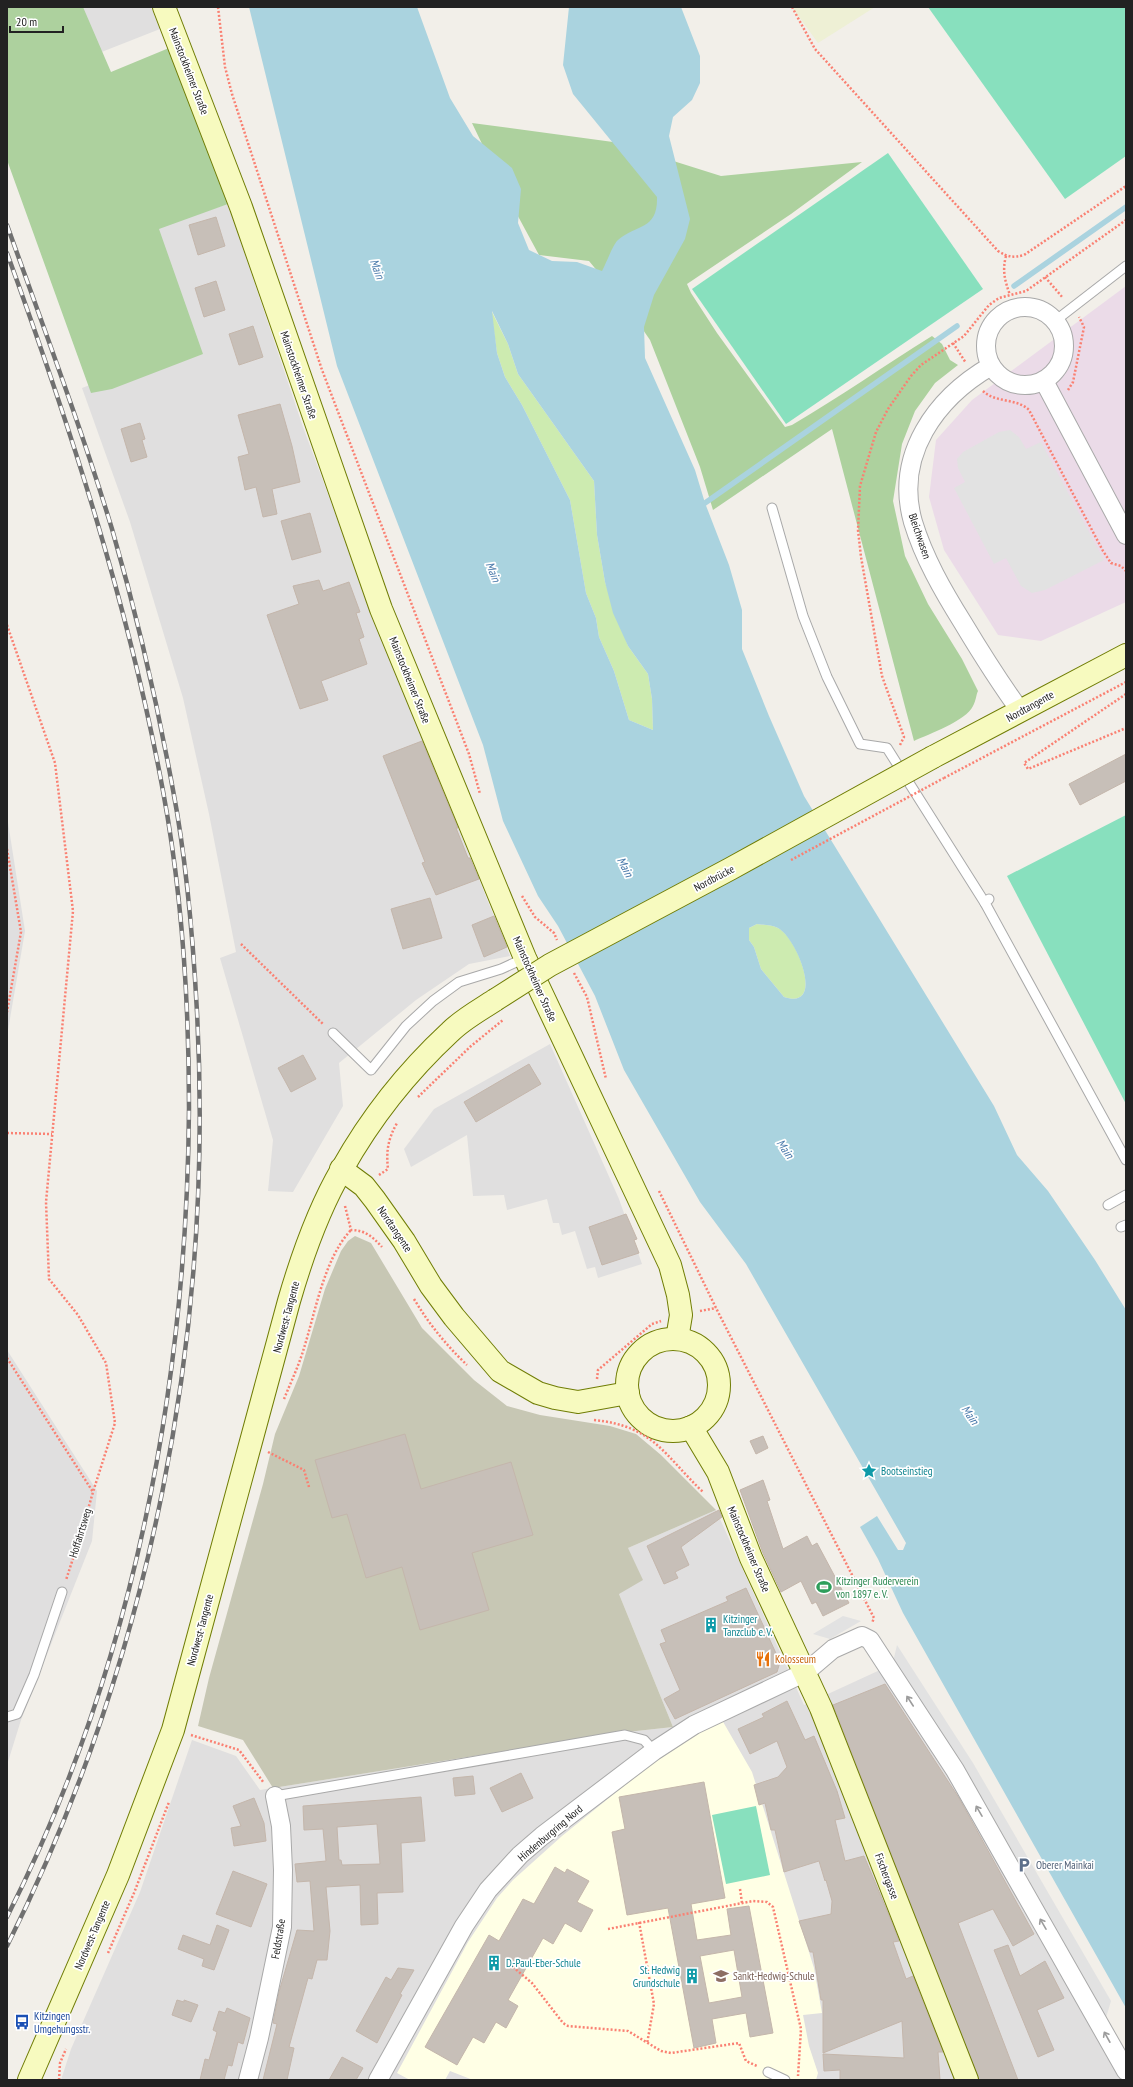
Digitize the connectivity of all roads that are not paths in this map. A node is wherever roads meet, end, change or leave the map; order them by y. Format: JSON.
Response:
{"nodes":[{"id":1,"x":164,"y":7,"type":"edge"},
{"id":2,"x":1126,"y":266,"type":"edge"},
{"id":3,"x":1055,"y":321,"type":"junction"},
{"id":4,"x":992,"y":366,"type":"junction"},
{"id":5,"x":1044,"y":381,"type":"junction"},
{"id":6,"x":772,"y":508,"type":"dead end"},
{"id":7,"x":1126,"y":534,"type":"edge"},
{"id":8,"x":1126,"y":655,"type":"edge"},
{"id":9,"x":1021,"y":712,"type":"junction"},
{"id":10,"x":933,"y":757,"type":"joint"},
{"id":11,"x":525,"y":958,"type":"junction"},
{"id":12,"x":333,"y":1033,"type":"road end"},
{"id":13,"x":1126,"y":1160,"type":"edge"},
{"id":14,"x":341,"y":1170,"type":"junction"},
{"id":15,"x":1126,"y":1196,"type":"edge"},
{"id":16,"x":1108,"y":1205,"type":"dead end"},
{"id":17,"x":677,"y":1339,"type":"junction"},
{"id":18,"x":628,"y":1393,"type":"junction"},
{"id":19,"x":691,"y":1427,"type":"junction"},
{"id":20,"x":62,"y":1592,"type":"road end"},
{"id":21,"x":806,"y":1672,"type":"junction"},
{"id":22,"x":7,"y":1717,"type":"edge"},
{"id":23,"x":654,"y":1751,"type":"junction"},
{"id":24,"x":274,"y":1796,"type":"joint"},
{"id":25,"x":1126,"y":2071,"type":"edge"},
{"id":26,"x":768,"y":2072,"type":"dead end"},
{"id":27,"x":1126,"y":2074,"type":"edge"},
{"id":28,"x":28,"y":2080,"type":"edge"},
{"id":29,"x":248,"y":2080,"type":"edge"},
{"id":30,"x":378,"y":2080,"type":"edge"},
{"id":31,"x":785,"y":2080,"type":"edge"},
{"id":32,"x":967,"y":2080,"type":"edge"},
{"id":33,"x":1118,"y":2080,"type":"edge"}],
"edges":[{"from":1,"to":11,"type":"main road","name":"Mainstockheimer Straße"},
{"from":2,"to":3,"type":"lane"},
{"from":3,"to":4,"type":"street"},
{"from":3,"to":5,"type":"street"},
{"from":4,"to":5,"type":"street"},
{"from":4,"to":9,"type":"street","name":"Bleichwasen"},
{"from":5,"to":7,"type":"street"},
{"from":6,"to":13,"type":"lane"},
{"from":8,"to":9,"type":"main road","name":"Nordtangente"},
{"from":9,"to":10,"type":"main road","name":"Nordtangente"},
{"from":10,"to":14,"type":"main road","name":"Nordbrücke","bridge":true},
{"from":11,"to":12,"type":"lane"},
{"from":11,"to":17,"type":"main road","name":"Mainstockheimer Straße"},
{"from":14,"to":18,"type":"main road","name":"Nordtangente"},
{"from":14,"to":28,"type":"main road","name":"Nordwest-Tangente"},
{"from":15,"to":16,"type":"lane"},
{"from":17,"to":18,"type":"main road"},
{"from":17,"to":19,"type":"main road"},
{"from":18,"to":19,"type":"main road"},
{"from":19,"to":21,"type":"main road","name":"Mainstockheimer Straße"},
{"from":20,"to":22,"type":"lane"},
{"from":21,"to":23,"type":"street","name":"Hindenburgring Nord"},
{"from":25,"to":21,"type":"street","one_way":true},
{"from":21,"to":32,"type":"main road","name":"Fischergasse"},
{"from":23,"to":24,"type":"lane"},
{"from":23,"to":30,"type":"street","name":"Hindenburgring Nord"},
{"from":24,"to":29,"type":"street","name":"Feldstraße"},
{"from":26,"to":31,"type":"lane"},
{"from":27,"to":33,"type":"street"}]}
